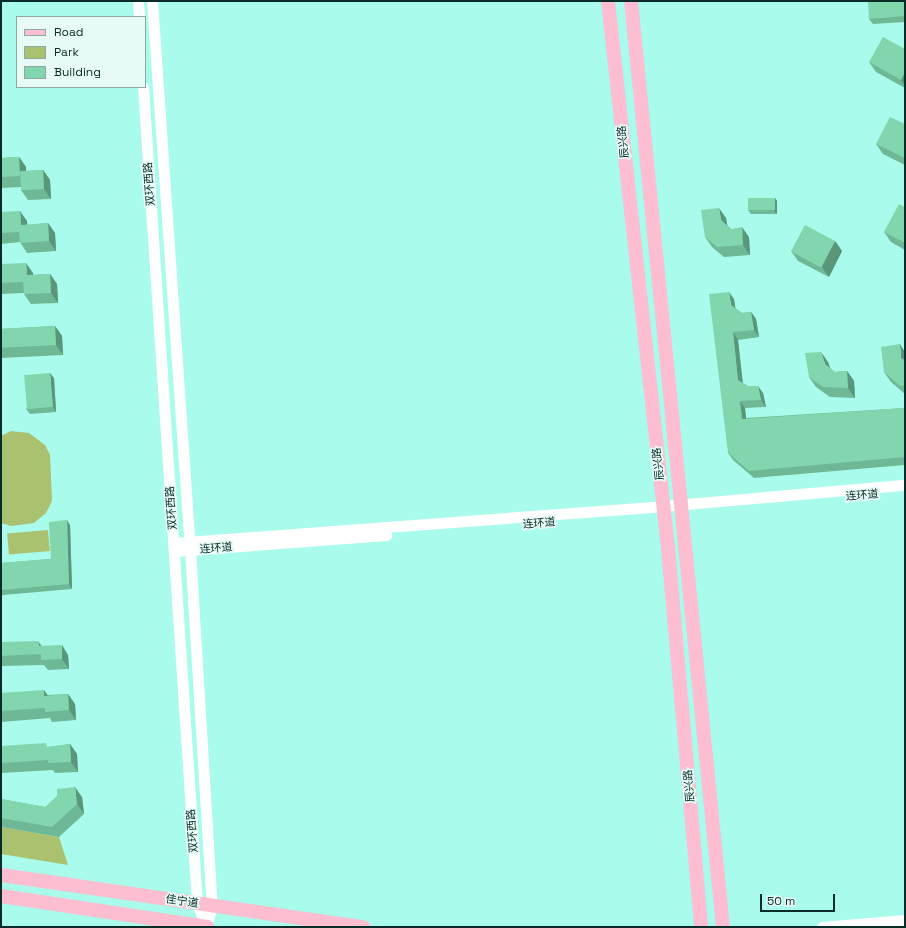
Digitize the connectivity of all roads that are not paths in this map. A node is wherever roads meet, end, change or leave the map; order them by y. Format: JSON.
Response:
{"nodes":[{"id":1,"x":138,"y":1,"type":"edge"},
{"id":2,"x":152,"y":1,"type":"edge"},
{"id":3,"x":608,"y":1,"type":"edge"},
{"id":4,"x":631,"y":1,"type":"edge"},
{"id":5,"x":139,"y":16,"type":"edge"},
{"id":6,"x":143,"y":88,"type":"edge"},
{"id":7,"x":905,"y":485,"type":"edge"},
{"id":8,"x":905,"y":491,"type":"edge"},
{"id":9,"x":682,"y":508,"type":"junction"},
{"id":10,"x":663,"y":510,"type":"junction"},
{"id":11,"x":190,"y":546,"type":"junction"},
{"id":12,"x":173,"y":547,"type":"junction"},
{"id":13,"x":1,"y":875,"type":"edge"},
{"id":14,"x":1,"y":896,"type":"edge"},
{"id":15,"x":197,"y":903,"type":"junction"},
{"id":16,"x":212,"y":905,"type":"junction"},
{"id":17,"x":700,"y":911,"type":"junction"},
{"id":18,"x":905,"y":920,"type":"edge"},
{"id":19,"x":207,"y":927,"type":"edge"},
{"id":20,"x":362,"y":927,"type":"edge"},
{"id":21,"x":696,"y":927,"type":"edge"},
{"id":22,"x":701,"y":927,"type":"edge"},
{"id":23,"x":723,"y":927,"type":"edge"},
{"id":24,"x":822,"y":927,"type":"edge"}],
"edges":[{"from":1,"to":5,"type":"street"},
{"from":2,"to":11,"type":"street","name":"双环西路"},
{"from":3,"to":10,"type":"main road","name":"辰兴路"},
{"from":4,"to":9,"type":"main road","name":"辰兴路"},
{"from":6,"to":12,"type":"street","name":"双环西路"},
{"from":7,"to":9,"type":"street"},
{"from":8,"to":9,"type":"street","name":"连环道"},
{"from":9,"to":10,"type":"street","name":"连环道"},
{"from":9,"to":23,"type":"main road","name":"辰兴路"},
{"from":10,"to":11,"type":"street","name":"连环道"},
{"from":10,"to":17,"type":"main road","name":"辰兴路"},
{"from":11,"to":12,"type":"street","name":"连环道"},
{"from":11,"to":16,"type":"street","name":"双环西路"},
{"from":12,"to":15,"type":"street","name":"双环西路"},
{"from":13,"to":15,"type":"main road","name":"佳宁道"},
{"from":14,"to":19,"type":"main road","name":"佳宁道"},
{"from":15,"to":16,"type":"main road","name":"佳宁道"},
{"from":15,"to":19,"type":"street","name":"双环西路"},
{"from":16,"to":19,"type":"street","name":"双环西路"},
{"from":16,"to":20,"type":"main road","name":"佳宁道"},
{"from":17,"to":21,"type":"main road"},
{"from":17,"to":22,"type":"main road","name":"辰兴路"},
{"from":18,"to":24,"type":"street"}]}
